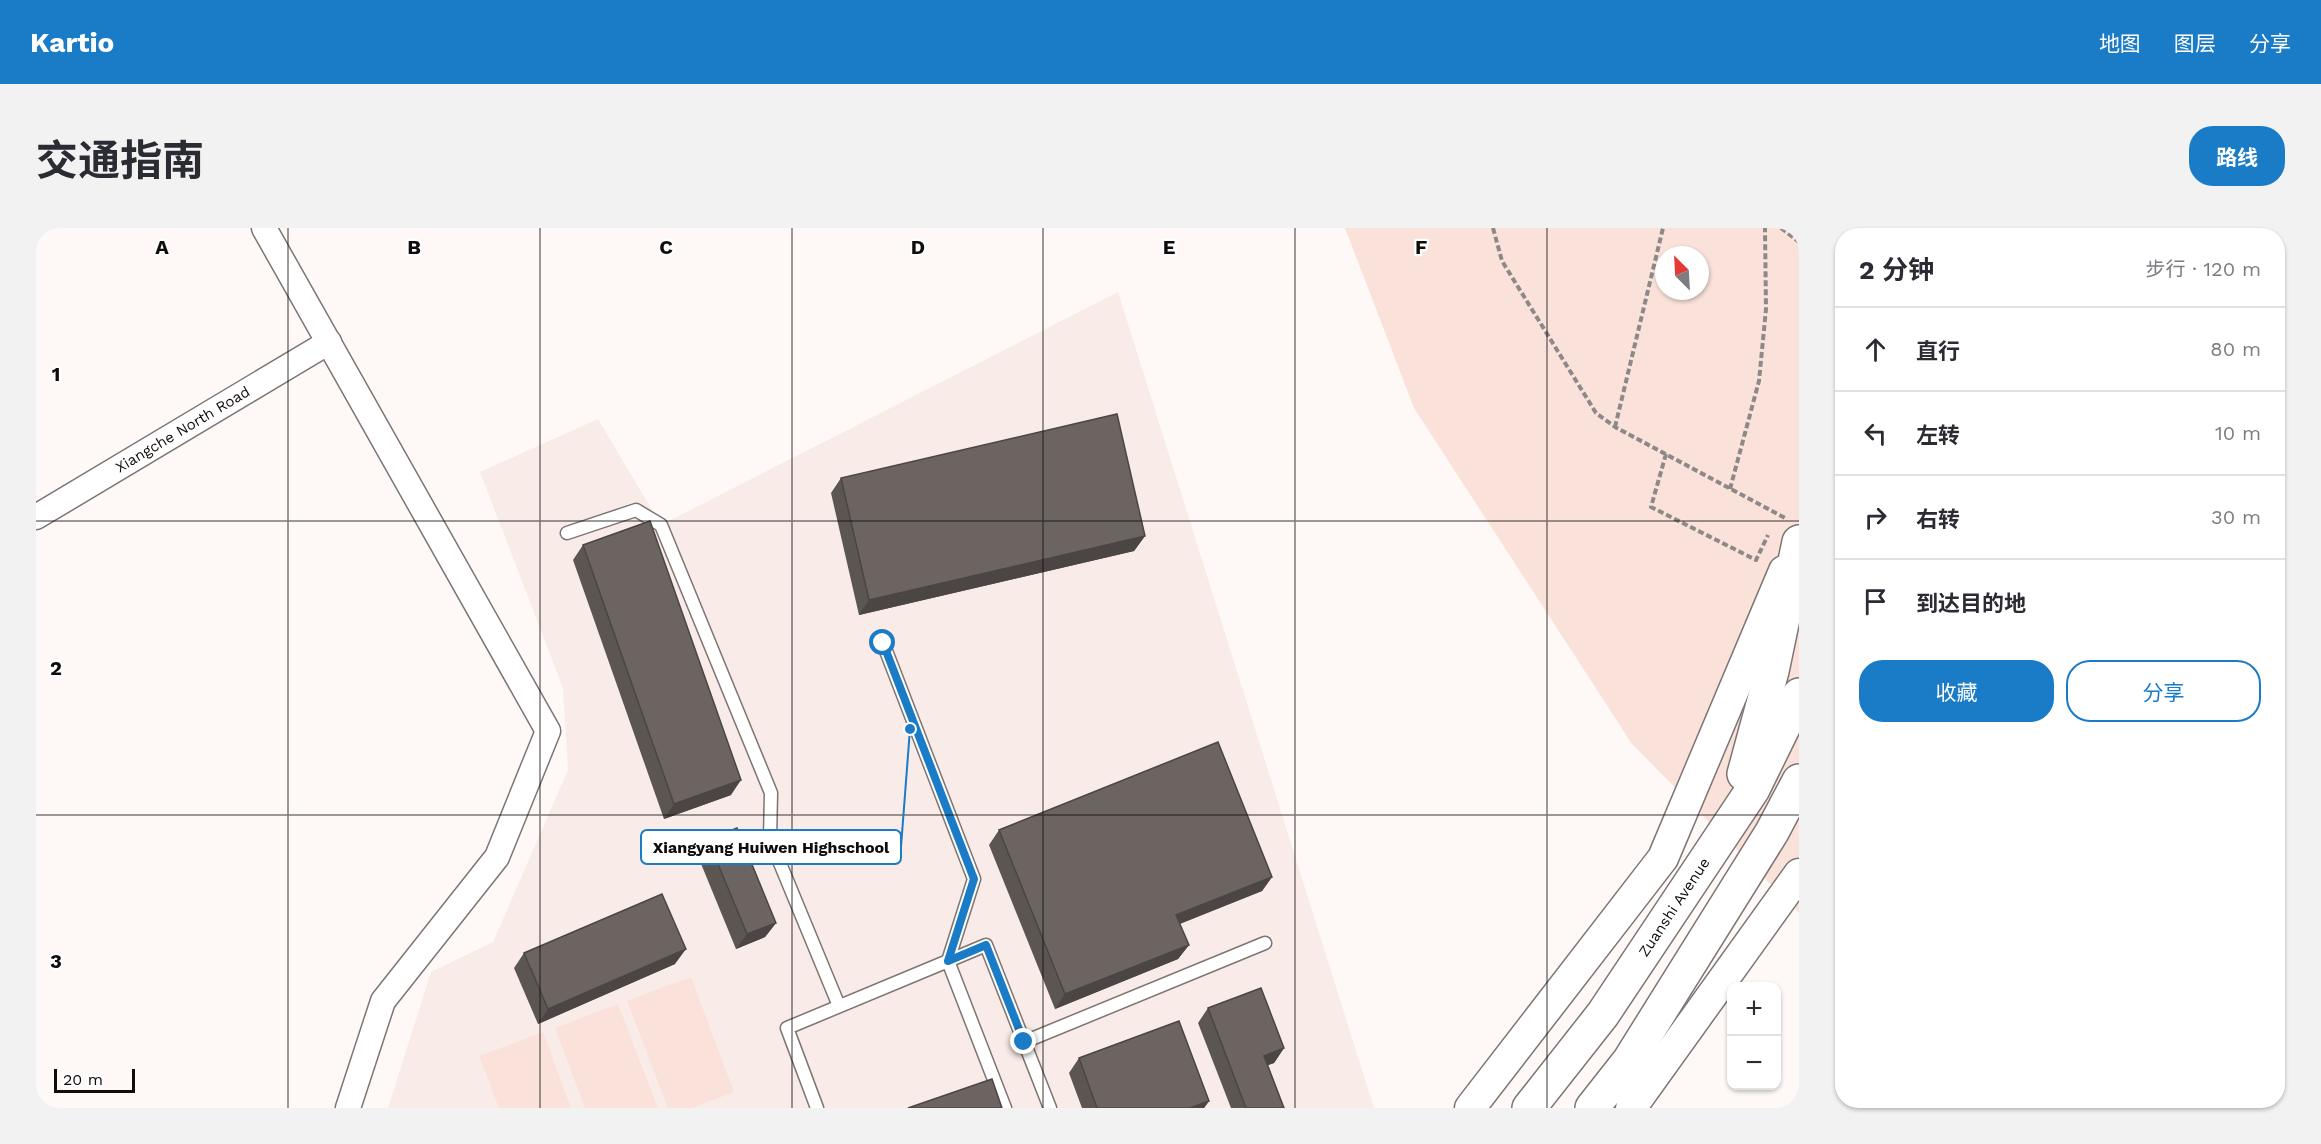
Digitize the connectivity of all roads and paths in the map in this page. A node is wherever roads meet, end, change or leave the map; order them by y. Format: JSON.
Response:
{"nodes":[{"id":1,"x":264,"y":228,"type":"edge"},
{"id":2,"x":1493,"y":228,"type":"edge"},
{"id":3,"x":1663,"y":228,"type":"edge"},
{"id":4,"x":1765,"y":228,"type":"edge"},
{"id":5,"x":1781,"y":228,"type":"edge"},
{"id":6,"x":1799,"y":242,"type":"edge"},
{"id":7,"x":329,"y":342,"type":"junction"},
{"id":8,"x":1615,"y":427,"type":"junction"},
{"id":9,"x":1666,"y":454,"type":"junction"},
{"id":10,"x":1730,"y":489,"type":"junction"},
{"id":11,"x":36,"y":517,"type":"edge"},
{"id":12,"x":1785,"y":528,"type":"edge"},
{"id":13,"x":567,"y":533,"type":"dead end"},
{"id":14,"x":883,"y":643,"type":"dead end"},
{"id":15,"x":1799,"y":695,"type":"edge"},
{"id":16,"x":1799,"y":781,"type":"edge"},
{"id":17,"x":1799,"y":812,"type":"edge"},
{"id":18,"x":1772,"y":832,"type":"junction"},
{"id":19,"x":1799,"y":874,"type":"edge"},
{"id":20,"x":1686,"y":890,"type":"junction"},
{"id":21,"x":1265,"y":943,"type":"dead end"},
{"id":22,"x":948,"y":961,"type":"junction"},
{"id":23,"x":839,"y":1006,"type":"junction"},
{"id":24,"x":1024,"y":1042,"type":"junction"},
{"id":25,"x":348,"y":1108,"type":"edge"},
{"id":26,"x":816,"y":1108,"type":"edge"},
{"id":27,"x":1005,"y":1108,"type":"edge"},
{"id":28,"x":1050,"y":1108,"type":"edge"},
{"id":29,"x":1470,"y":1108,"type":"edge"},
{"id":30,"x":1529,"y":1108,"type":"edge"},
{"id":31,"x":1592,"y":1108,"type":"edge"},
{"id":32,"x":1631,"y":1108,"type":"edge"}],
"edges":[{"from":1,"to":7,"type":"street"},
{"from":2,"to":8,"type":"path"},
{"from":3,"to":8,"type":"path"},
{"from":4,"to":10,"type":"path"},
{"from":5,"to":6,"type":"path"},
{"from":7,"to":11,"type":"street","name":"Xiangche North Road"},
{"from":7,"to":25,"type":"street"},
{"from":8,"to":9,"type":"path"},
{"from":9,"to":10,"type":"path"},
{"from":9,"to":12,"type":"path"},
{"from":10,"to":12,"type":"path"},
{"from":12,"to":20,"type":"highway"},
{"from":12,"to":29,"type":"street"},
{"from":13,"to":23,"type":"lane"},
{"from":14,"to":22,"type":"lane"},
{"from":15,"to":20,"type":"highway","name":"Zuanshi Avenue"},
{"from":16,"to":18,"type":"highway"},
{"from":17,"to":18,"type":"highway"},
{"from":18,"to":31,"type":"highway"},
{"from":19,"to":32,"type":"street"},
{"from":20,"to":30,"type":"highway","name":"Zuanshi Avenue"},
{"from":21,"to":24,"type":"lane"},
{"from":22,"to":23,"type":"lane"},
{"from":22,"to":24,"type":"lane"},
{"from":22,"to":27,"type":"lane"},
{"from":23,"to":26,"type":"lane"},
{"from":24,"to":28,"type":"lane"}]}
